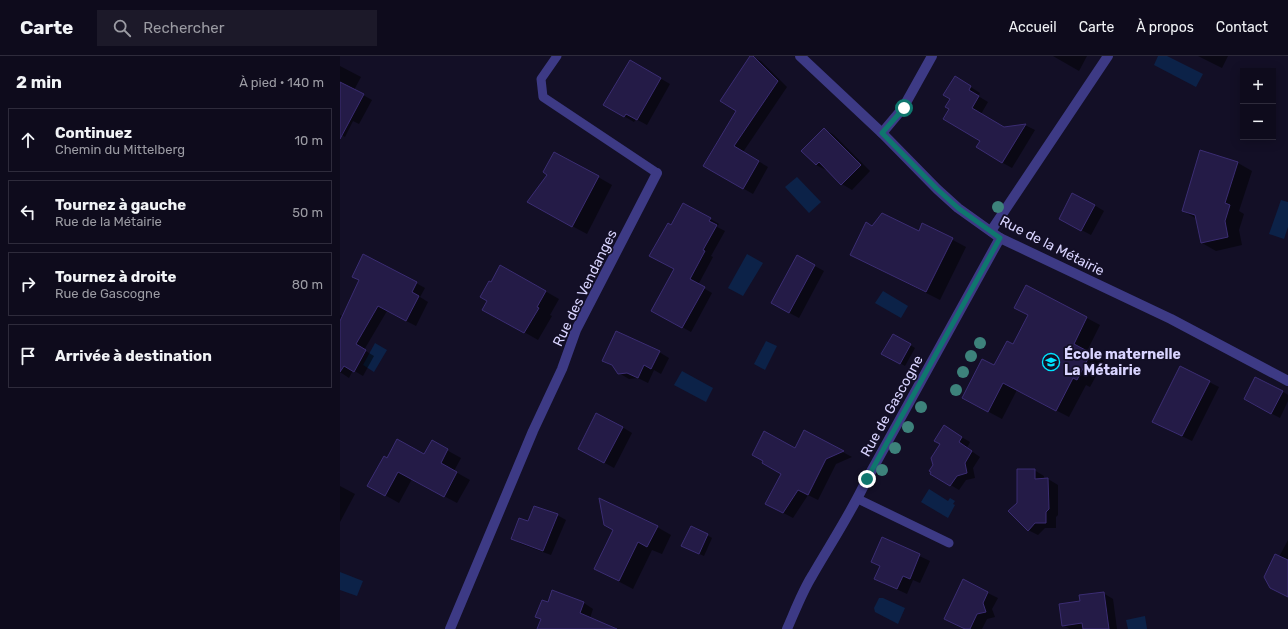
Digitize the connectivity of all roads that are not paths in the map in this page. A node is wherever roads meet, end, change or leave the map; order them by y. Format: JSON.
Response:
{"nodes":[{"id":1,"x":557,"y":56,"type":"edge"},
{"id":2,"x":800,"y":56,"type":"edge"},
{"id":3,"x":932,"y":56,"type":"edge"},
{"id":4,"x":1108,"y":56,"type":"edge"},
{"id":5,"x":882,"y":133,"type":"junction"},
{"id":6,"x":657,"y":173,"type":"joint"},
{"id":7,"x":991,"y":231,"type":"junction"},
{"id":8,"x":1000,"y":238,"type":"junction"},
{"id":9,"x":1288,"y":381,"type":"edge"},
{"id":10,"x":858,"y":499,"type":"junction"},
{"id":11,"x":949,"y":543,"type":"dead end"},
{"id":12,"x":450,"y":629,"type":"edge"},
{"id":13,"x":787,"y":629,"type":"edge"}],
"edges":[{"from":1,"to":6,"type":"lane","name":"Rue des Vendanges"},
{"from":2,"to":5,"type":"street","name":"Rue de la Métairie"},
{"from":3,"to":5,"type":"street"},
{"from":4,"to":7,"type":"street"},
{"from":5,"to":7,"type":"street","name":"Rue de la Métairie"},
{"from":6,"to":12,"type":"street","name":"Rue des Vendanges"},
{"from":7,"to":8,"type":"street","name":"Rue de la Métairie"},
{"from":8,"to":9,"type":"street","name":"Rue de la Métairie"},
{"from":8,"to":10,"type":"street","name":"Rue de Gascogne"},
{"from":10,"to":11,"type":"lane"},
{"from":10,"to":13,"type":"street","name":"Rue de Gascogne"}]}
